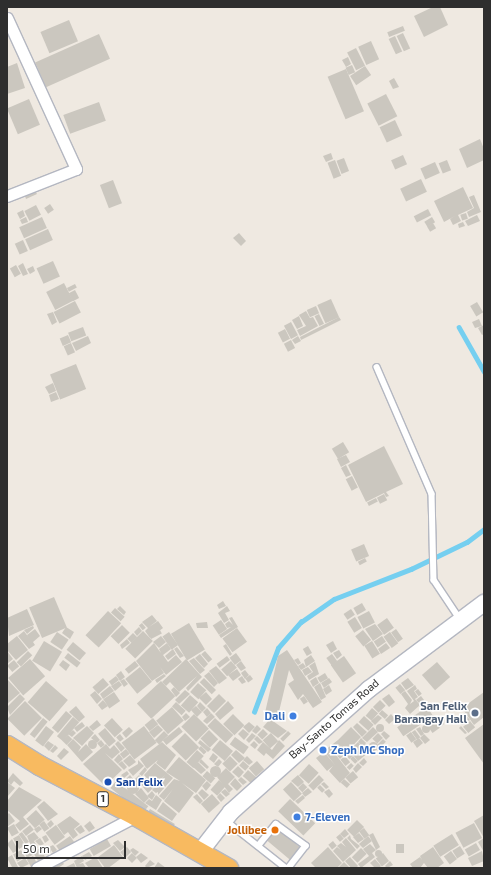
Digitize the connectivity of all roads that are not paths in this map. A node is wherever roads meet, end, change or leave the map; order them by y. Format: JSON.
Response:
{"nodes":[{"id":1,"x":7,"y":18,"type":"edge"},
{"id":2,"x":7,"y":196,"type":"edge"},
{"id":3,"x":377,"y":367,"type":"dead end"},
{"id":4,"x":484,"y":603,"type":"edge"},
{"id":5,"x":460,"y":619,"type":"junction"},
{"id":6,"x":7,"y":745,"type":"edge"},
{"id":7,"x":136,"y":816,"type":"junction"},
{"id":8,"x":224,"y":820,"type":"junction"},
{"id":9,"x":258,"y":846,"type":"junction"},
{"id":10,"x":200,"y":852,"type":"junction"},
{"id":11,"x":37,"y":868,"type":"edge"},
{"id":12,"x":228,"y":868,"type":"edge"},
{"id":13,"x":288,"y":868,"type":"edge"}],
"edges":[{"from":1,"to":2,"type":"street"},
{"from":3,"to":5,"type":"lane"},
{"from":4,"to":5,"type":"main road","name":"Bay-Santo Tomas Road"},
{"from":5,"to":8,"type":"main road","name":"Bay-Santo Tomas Road"},
{"from":6,"to":7,"type":"highway","number":"1"},
{"from":7,"to":10,"type":"highway","number":"1"},
{"from":7,"to":11,"type":"street"},
{"from":8,"to":9,"type":"lane"},
{"from":8,"to":10,"type":"main road","name":"Bay-Santo Tomas Road"},
{"from":9,"to":13,"type":"lane"},
{"from":9,"to":13,"type":"lane"},
{"from":10,"to":12,"type":"highway","number":"1"}]}
